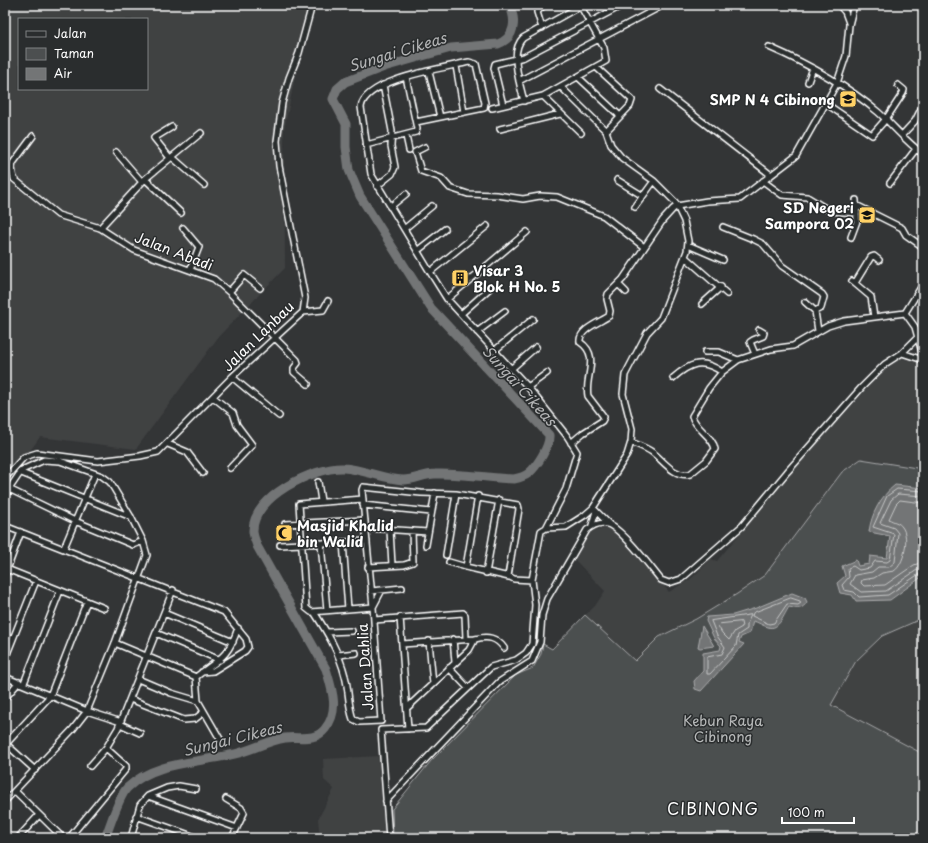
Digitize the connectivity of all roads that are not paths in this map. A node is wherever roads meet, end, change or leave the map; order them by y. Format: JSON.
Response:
{"nodes":[{"id":1,"x":312,"y":5,"type":"edge"},
{"id":2,"x":544,"y":5,"type":"edge"},
{"id":3,"x":581,"y":5,"type":"edge"},
{"id":4,"x":623,"y":5,"type":"edge"},
{"id":5,"x":661,"y":5,"type":"edge"},
{"id":6,"x":839,"y":5,"type":"edge"},
{"id":7,"x":854,"y":5,"type":"edge"},
{"id":8,"x":590,"y":23,"type":"junction"},
{"id":9,"x":849,"y":25,"type":"junction"},
{"id":10,"x":542,"y":28,"type":"junction"},
{"id":11,"x":600,"y":40,"type":"junction"},
{"id":12,"x":770,"y":47,"type":"dead end"},
{"id":13,"x":516,"y":61,"type":"junction"},
{"id":14,"x":456,"y":66,"type":"junction"},
{"id":15,"x":596,"y":67,"type":"junction"},
{"id":16,"x":813,"y":68,"type":"junction"},
{"id":17,"x":429,"y":72,"type":"junction"},
{"id":18,"x":406,"y":77,"type":"junction"},
{"id":19,"x":578,"y":77,"type":"junction"},
{"id":20,"x":520,"y":81,"type":"junction"},
{"id":21,"x":808,"y":82,"type":"dead end"},
{"id":22,"x":837,"y":83,"type":"junction"},
{"id":23,"x":382,"y":85,"type":"junction"},
{"id":24,"x":898,"y":85,"type":"dead end"},
{"id":25,"x":561,"y":87,"type":"junction"},
{"id":26,"x":660,"y":89,"type":"dead end"},
{"id":27,"x":542,"y":96,"type":"junction"},
{"id":28,"x":524,"y":101,"type":"junction"},
{"id":29,"x":825,"y":103,"type":"junction"},
{"id":30,"x":503,"y":105,"type":"junction"},
{"id":31,"x":492,"y":108,"type":"dead end"},
{"id":32,"x":920,"y":109,"type":"dead end"},
{"id":33,"x":464,"y":112,"type":"junction"},
{"id":34,"x":560,"y":114,"type":"junction"},
{"id":35,"x":620,"y":116,"type":"junction"},
{"id":36,"x":440,"y":117,"type":"junction"},
{"id":37,"x":886,"y":119,"type":"junction"},
{"id":38,"x":416,"y":122,"type":"junction"},
{"id":39,"x":172,"y":127,"type":"dead end"},
{"id":40,"x":500,"y":129,"type":"dead end"},
{"id":41,"x":606,"y":131,"type":"junction"},
{"id":42,"x":201,"y":133,"type":"dead end"},
{"id":43,"x":581,"y":133,"type":"dead end"},
{"id":44,"x":902,"y":135,"type":"junction"},
{"id":45,"x":33,"y":136,"type":"dead end"},
{"id":46,"x":406,"y":136,"type":"junction"},
{"id":47,"x":391,"y":139,"type":"junction"},
{"id":48,"x":366,"y":145,"type":"junction"},
{"id":49,"x":425,"y":147,"type":"dead end"},
{"id":50,"x":916,"y":149,"type":"junction"},
{"id":51,"x":409,"y":150,"type":"dead end"},
{"id":52,"x":116,"y":152,"type":"dead end"},
{"id":53,"x":923,"y":154,"type":"edge"},
{"id":54,"x":171,"y":157,"type":"junction"},
{"id":55,"x":771,"y":175,"type":"junction"},
{"id":56,"x":617,"y":180,"type":"dead end"},
{"id":57,"x":144,"y":181,"type":"junction"},
{"id":58,"x":763,"y":181,"type":"junction"},
{"id":59,"x":654,"y":182,"type":"junction"},
{"id":60,"x":890,"y":183,"type":"dead end"},
{"id":61,"x":204,"y":185,"type":"dead end"},
{"id":62,"x":377,"y":186,"type":"junction"},
{"id":63,"x":406,"y":194,"type":"dead end"},
{"id":64,"x":643,"y":196,"type":"junction"},
{"id":65,"x":432,"y":206,"type":"dead end"},
{"id":66,"x":635,"y":206,"type":"dead end"},
{"id":67,"x":677,"y":206,"type":"junction"},
{"id":68,"x":390,"y":207,"type":"junction"},
{"id":69,"x":181,"y":213,"type":"dead end"},
{"id":70,"x":857,"y":213,"type":"junction"},
{"id":71,"x":488,"y":226,"type":"dead end"},
{"id":72,"x":723,"y":227,"type":"dead end"},
{"id":73,"x":100,"y":228,"type":"junction"},
{"id":74,"x":183,"y":228,"type":"dead end"},
{"id":75,"x":445,"y":229,"type":"dead end"},
{"id":76,"x":404,"y":230,"type":"junction"},
{"id":77,"x":527,"y":232,"type":"dead end"},
{"id":78,"x":851,"y":237,"type":"dead end"},
{"id":79,"x":688,"y":245,"type":"junction"},
{"id":80,"x":644,"y":247,"type":"junction"},
{"id":81,"x":923,"y":247,"type":"edge"},
{"id":82,"x":417,"y":252,"type":"junction"},
{"id":83,"x":685,"y":257,"type":"junction"},
{"id":84,"x":723,"y":260,"type":"dead end"},
{"id":85,"x":879,"y":260,"type":"dead end"},
{"id":86,"x":190,"y":270,"type":"junction"},
{"id":87,"x":430,"y":272,"type":"junction"},
{"id":88,"x":923,"y":284,"type":"edge"},
{"id":89,"x":619,"y":285,"type":"junction"},
{"id":90,"x":721,"y":287,"type":"junction"},
{"id":91,"x":260,"y":288,"type":"dead end"},
{"id":92,"x":490,"y":290,"type":"dead end"},
{"id":93,"x":229,"y":292,"type":"junction"},
{"id":94,"x":626,"y":292,"type":"dead end"},
{"id":95,"x":727,"y":294,"type":"dead end"},
{"id":96,"x":447,"y":299,"type":"junction"},
{"id":97,"x":328,"y":301,"type":"dead end"},
{"id":98,"x":805,"y":302,"type":"dead end"},
{"id":99,"x":702,"y":304,"type":"dead end"},
{"id":100,"x":505,"y":311,"type":"dead end"},
{"id":101,"x":303,"y":312,"type":"junction"},
{"id":102,"x":814,"y":312,"type":"junction"},
{"id":103,"x":905,"y":313,"type":"junction"},
{"id":104,"x":461,"y":314,"type":"junction"},
{"id":105,"x":874,"y":317,"type":"junction"},
{"id":106,"x":533,"y":319,"type":"dead end"},
{"id":107,"x":760,"y":330,"type":"dead end"},
{"id":108,"x":818,"y":331,"type":"junction"},
{"id":109,"x":477,"y":332,"type":"junction"},
{"id":110,"x":918,"y":337,"type":"junction"},
{"id":111,"x":274,"y":338,"type":"junction"},
{"id":112,"x":536,"y":347,"type":"dead end"},
{"id":113,"x":494,"y":351,"type":"junction"},
{"id":114,"x":705,"y":352,"type":"dead end"},
{"id":115,"x":902,"y":353,"type":"junction"},
{"id":116,"x":754,"y":354,"type":"junction"},
{"id":117,"x":923,"y":356,"type":"edge"},
{"id":118,"x":738,"y":360,"type":"junction"},
{"id":119,"x":923,"y":360,"type":"edge"},
{"id":120,"x":511,"y":369,"type":"junction"},
{"id":121,"x":722,"y":372,"type":"junction"},
{"id":122,"x":548,"y":373,"type":"dead end"},
{"id":123,"x":232,"y":377,"type":"junction"},
{"id":124,"x":673,"y":378,"type":"dead end"},
{"id":125,"x":308,"y":384,"type":"dead end"},
{"id":126,"x":528,"y":387,"type":"junction"},
{"id":127,"x":213,"y":397,"type":"junction"},
{"id":128,"x":279,"y":416,"type":"dead end"},
{"id":129,"x":631,"y":442,"type":"junction"},
{"id":130,"x":571,"y":443,"type":"junction"},
{"id":131,"x":168,"y":444,"type":"junction"},
{"id":132,"x":230,"y":468,"type":"dead end"},
{"id":133,"x":19,"y":472,"type":"junction"},
{"id":134,"x":203,"y":473,"type":"dead end"},
{"id":135,"x":95,"y":474,"type":"junction"},
{"id":136,"x":5,"y":478,"type":"edge"},
{"id":137,"x":318,"y":482,"type":"dead end"},
{"id":138,"x":9,"y":489,"type":"junction"},
{"id":139,"x":435,"y":493,"type":"junction"},
{"id":140,"x":456,"y":494,"type":"junction"},
{"id":141,"x":5,"y":495,"type":"edge"},
{"id":142,"x":478,"y":496,"type":"junction"},
{"id":143,"x":84,"y":499,"type":"junction"},
{"id":144,"x":363,"y":499,"type":"junction"},
{"id":145,"x":499,"y":500,"type":"junction"},
{"id":146,"x":321,"y":501,"type":"junction"},
{"id":147,"x":363,"y":505,"type":"junction"},
{"id":148,"x":594,"y":510,"type":"junction"},
{"id":149,"x":431,"y":512,"type":"junction"},
{"id":150,"x":131,"y":517,"type":"junction"},
{"id":151,"x":365,"y":520,"type":"junction"},
{"id":152,"x":75,"y":521,"type":"junction"},
{"id":153,"x":285,"y":524,"type":"dead end"},
{"id":154,"x":299,"y":524,"type":"junction"},
{"id":155,"x":592,"y":525,"type":"junction"},
{"id":156,"x":610,"y":525,"type":"junction"},
{"id":157,"x":5,"y":526,"type":"edge"},
{"id":158,"x":366,"y":528,"type":"junction"},
{"id":159,"x":546,"y":528,"type":"junction"},
{"id":160,"x":390,"y":530,"type":"junction"},
{"id":161,"x":412,"y":531,"type":"junction"},
{"id":162,"x":21,"y":532,"type":"junction"},
{"id":163,"x":428,"y":532,"type":"junction"},
{"id":164,"x":143,"y":541,"type":"junction"},
{"id":165,"x":367,"y":541,"type":"junction"},
{"id":166,"x":343,"y":542,"type":"junction"},
{"id":167,"x":321,"y":544,"type":"junction"},
{"id":168,"x":301,"y":545,"type":"junction"},
{"id":169,"x":426,"y":545,"type":"dead end"},
{"id":170,"x":280,"y":546,"type":"dead end"},
{"id":171,"x":64,"y":548,"type":"junction"},
{"id":172,"x":446,"y":555,"type":"dead end"},
{"id":173,"x":449,"y":562,"type":"dead end"},
{"id":174,"x":392,"y":565,"type":"junction"},
{"id":175,"x":368,"y":567,"type":"junction"},
{"id":176,"x":466,"y":567,"type":"junction"},
{"id":177,"x":7,"y":569,"type":"junction"},
{"id":178,"x":486,"y":573,"type":"junction"},
{"id":179,"x":508,"y":574,"type":"junction"},
{"id":180,"x":5,"y":575,"type":"edge"},
{"id":181,"x":138,"y":578,"type":"junction"},
{"id":182,"x":532,"y":580,"type":"junction"},
{"id":183,"x":36,"y":581,"type":"junction"},
{"id":184,"x":402,"y":588,"type":"dead end"},
{"id":185,"x":173,"y":590,"type":"junction"},
{"id":186,"x":382,"y":590,"type":"junction"},
{"id":187,"x":60,"y":591,"type":"junction"},
{"id":188,"x":371,"y":591,"type":"junction"},
{"id":189,"x":87,"y":602,"type":"junction"},
{"id":190,"x":373,"y":607,"type":"junction"},
{"id":191,"x":104,"y":608,"type":"dead end"},
{"id":192,"x":348,"y":609,"type":"junction"},
{"id":193,"x":327,"y":610,"type":"junction"},
{"id":194,"x":314,"y":612,"type":"junction"},
{"id":195,"x":164,"y":613,"type":"junction"},
{"id":196,"x":400,"y":617,"type":"junction"},
{"id":197,"x":374,"y":620,"type":"junction"},
{"id":198,"x":238,"y":628,"type":"junction"},
{"id":199,"x":352,"y":631,"type":"dead end"},
{"id":200,"x":327,"y":632,"type":"junction"},
{"id":201,"x":156,"y":633,"type":"junction"},
{"id":202,"x":466,"y":639,"type":"junction"},
{"id":203,"x":475,"y":639,"type":"junction"},
{"id":204,"x":453,"y":640,"type":"junction"},
{"id":205,"x":429,"y":641,"type":"junction"},
{"id":206,"x":233,"y":642,"type":"junction"},
{"id":207,"x":115,"y":643,"type":"junction"},
{"id":208,"x":402,"y":644,"type":"junction"},
{"id":209,"x":504,"y":648,"type":"dead end"},
{"id":210,"x":356,"y":653,"type":"dead end"},
{"id":211,"x":338,"y":655,"type":"junction"},
{"id":212,"x":147,"y":657,"type":"junction"},
{"id":213,"x":5,"y":659,"type":"edge"},
{"id":214,"x":220,"y":660,"type":"junction"},
{"id":215,"x":455,"y":662,"type":"junction"},
{"id":216,"x":449,"y":668,"type":"junction"},
{"id":217,"x":202,"y":672,"type":"junction"},
{"id":218,"x":5,"y":676,"type":"edge"},
{"id":219,"x":196,"y":677,"type":"junction"},
{"id":220,"x":138,"y":679,"type":"junction"},
{"id":221,"x":22,"y":683,"type":"junction"},
{"id":222,"x":433,"y":684,"type":"junction"},
{"id":223,"x":468,"y":688,"type":"junction"},
{"id":224,"x":50,"y":696,"type":"junction"},
{"id":225,"x":5,"y":698,"type":"edge"},
{"id":226,"x":130,"y":699,"type":"junction"},
{"id":227,"x":198,"y":701,"type":"junction"},
{"id":228,"x":408,"y":707,"type":"junction"},
{"id":229,"x":86,"y":711,"type":"junction"},
{"id":230,"x":204,"y":712,"type":"junction"},
{"id":231,"x":381,"y":721,"type":"junction"},
{"id":232,"x":120,"y":723,"type":"junction"},
{"id":233,"x":408,"y":729,"type":"junction"},
{"id":234,"x":381,"y":730,"type":"junction"},
{"id":235,"x":140,"y":733,"type":"dead end"},
{"id":236,"x":220,"y":739,"type":"dead end"},
{"id":237,"x":5,"y":744,"type":"edge"},
{"id":238,"x":106,"y":748,"type":"junction"},
{"id":239,"x":90,"y":766,"type":"dead end"},
{"id":240,"x":35,"y":770,"type":"junction"},
{"id":241,"x":196,"y":789,"type":"dead end"},
{"id":242,"x":15,"y":791,"type":"junction"},
{"id":243,"x":148,"y":796,"type":"junction"},
{"id":244,"x":226,"y":799,"type":"dead end"},
{"id":245,"x":5,"y":801,"type":"edge"},
{"id":246,"x":386,"y":801,"type":"junction"},
{"id":247,"x":39,"y":815,"type":"junction"},
{"id":248,"x":136,"y":816,"type":"junction"},
{"id":249,"x":237,"y":828,"type":"junction"},
{"id":250,"x":19,"y":838,"type":"edge"},
{"id":251,"x":63,"y":838,"type":"edge"},
{"id":252,"x":69,"y":838,"type":"edge"},
{"id":253,"x":131,"y":838,"type":"edge"},
{"id":254,"x":198,"y":838,"type":"edge"},
{"id":255,"x":232,"y":838,"type":"edge"},
{"id":256,"x":389,"y":838,"type":"edge"}],
"edges":[{"from":1,"to":101,"type":"street","name":"Jalan Lanbau"},
{"from":2,"to":10,"type":"street"},
{"from":3,"to":8,"type":"street"},
{"from":3,"to":10,"type":"street"},
{"from":4,"to":8,"type":"street"},
{"from":5,"to":11,"type":"street"},
{"from":6,"to":9,"type":"street"},
{"from":7,"to":9,"type":"street"},
{"from":8,"to":11,"type":"street"},
{"from":8,"to":13,"type":"street"},
{"from":9,"to":22,"type":"street"},
{"from":10,"to":13,"type":"street"},
{"from":11,"to":15,"type":"street"},
{"from":11,"to":20,"type":"street"},
{"from":12,"to":16,"type":"street"},
{"from":13,"to":20,"type":"street"},
{"from":13,"to":30,"type":"street"},
{"from":14,"to":17,"type":"street"},
{"from":14,"to":33,"type":"street"},
{"from":14,"to":33,"type":"street"},
{"from":15,"to":19,"type":"street"},
{"from":15,"to":35,"type":"street"},
{"from":16,"to":21,"type":"street"},
{"from":16,"to":22,"type":"street"},
{"from":17,"to":18,"type":"street"},
{"from":17,"to":36,"type":"street"},
{"from":18,"to":23,"type":"street"},
{"from":18,"to":38,"type":"street"},
{"from":19,"to":25,"type":"street"},
{"from":19,"to":35,"type":"street"},
{"from":20,"to":28,"type":"street"},
{"from":22,"to":29,"type":"street"},
{"from":22,"to":37,"type":"street"},
{"from":23,"to":47,"type":"street"},
{"from":23,"to":48,"type":"street"},
{"from":24,"to":37,"type":"street"},
{"from":25,"to":27,"type":"street"},
{"from":25,"to":41,"type":"street"},
{"from":26,"to":55,"type":"street"},
{"from":27,"to":28,"type":"street"},
{"from":27,"to":34,"type":"street"},
{"from":28,"to":30,"type":"street"},
{"from":29,"to":37,"type":"street"},
{"from":29,"to":55,"type":"street"},
{"from":30,"to":31,"type":"street"},
{"from":32,"to":44,"type":"street"},
{"from":33,"to":36,"type":"street"},
{"from":34,"to":40,"type":"street"},
{"from":34,"to":43,"type":"street"},
{"from":35,"to":41,"type":"street"},
{"from":36,"to":38,"type":"street"},
{"from":37,"to":44,"type":"street"},
{"from":38,"to":46,"type":"street"},
{"from":39,"to":54,"type":"street"},
{"from":41,"to":59,"type":"street"},
{"from":42,"to":54,"type":"street"},
{"from":44,"to":50,"type":"street"},
{"from":45,"to":73,"type":"street","name":"Jalan Abadi"},
{"from":46,"to":47,"type":"street"},
{"from":46,"to":51,"type":"street"},
{"from":47,"to":48,"type":"street"},
{"from":47,"to":62,"type":"street"},
{"from":48,"to":62,"type":"street"},
{"from":49,"to":80,"type":"street"},
{"from":50,"to":53,"type":"street"},
{"from":50,"to":60,"type":"street"},
{"from":52,"to":57,"type":"street"},
{"from":54,"to":57,"type":"street"},
{"from":54,"to":61,"type":"street"},
{"from":55,"to":58,"type":"street"},
{"from":56,"to":64,"type":"street"},
{"from":57,"to":69,"type":"street"},
{"from":57,"to":73,"type":"street"},
{"from":58,"to":67,"type":"street"},
{"from":58,"to":70,"type":"street"},
{"from":59,"to":64,"type":"street"},
{"from":59,"to":67,"type":"street"},
{"from":62,"to":68,"type":"street"},
{"from":63,"to":68,"type":"street"},
{"from":64,"to":66,"type":"street"},
{"from":65,"to":76,"type":"street"},
{"from":67,"to":79,"type":"street"},
{"from":67,"to":80,"type":"street"},
{"from":68,"to":76,"type":"street"},
{"from":70,"to":78,"type":"street"},
{"from":70,"to":81,"type":"street"},
{"from":71,"to":87,"type":"street"},
{"from":72,"to":102,"type":"street"},
{"from":73,"to":86,"type":"street","name":"Jalan Abadi"},
{"from":74,"to":86,"type":"street"},
{"from":75,"to":82,"type":"street"},
{"from":76,"to":82,"type":"street"},
{"from":77,"to":96,"type":"street"},
{"from":79,"to":83,"type":"street"},
{"from":79,"to":84,"type":"street"},
{"from":80,"to":89,"type":"street"},
{"from":82,"to":87,"type":"street"},
{"from":83,"to":90,"type":"street"},
{"from":83,"to":129,"type":"street"},
{"from":85,"to":105,"type":"street"},
{"from":86,"to":93,"type":"street","name":"Jalan Abadi"},
{"from":87,"to":96,"type":"street"},
{"from":88,"to":103,"type":"street"},
{"from":89,"to":94,"type":"street"},
{"from":89,"to":130,"type":"street"},
{"from":90,"to":95,"type":"street"},
{"from":90,"to":99,"type":"street"},
{"from":91,"to":93,"type":"street"},
{"from":92,"to":104,"type":"street"},
{"from":93,"to":111,"type":"street","name":"Jalan Abadi"},
{"from":96,"to":104,"type":"street"},
{"from":97,"to":101,"type":"street"},
{"from":98,"to":102,"type":"street"},
{"from":100,"to":109,"type":"street"},
{"from":101,"to":111,"type":"street","name":"Jalan Lanbau"},
{"from":102,"to":108,"type":"street"},
{"from":103,"to":105,"type":"street"},
{"from":103,"to":110,"type":"street"},
{"from":104,"to":109,"type":"street"},
{"from":105,"to":108,"type":"street"},
{"from":106,"to":113,"type":"street"},
{"from":107,"to":116,"type":"street"},
{"from":108,"to":116,"type":"street"},
{"from":109,"to":113,"type":"street"},
{"from":110,"to":115,"type":"street"},
{"from":110,"to":117,"type":"street"},
{"from":111,"to":123,"type":"street","name":"Jalan Lanbau"},
{"from":111,"to":125,"type":"street","name":"Jalan Abadi"},
{"from":112,"to":120,"type":"street"},
{"from":113,"to":120,"type":"street"},
{"from":114,"to":118,"type":"street"},
{"from":115,"to":119,"type":"street"},
{"from":115,"to":156,"type":"street"},
{"from":116,"to":118,"type":"street"},
{"from":118,"to":121,"type":"street"},
{"from":120,"to":126,"type":"street"},
{"from":121,"to":124,"type":"street"},
{"from":121,"to":129,"type":"street"},
{"from":122,"to":126,"type":"street"},
{"from":123,"to":127,"type":"street","name":"Jalan Lanbau"},
{"from":123,"to":128,"type":"street"},
{"from":126,"to":130,"type":"street"},
{"from":127,"to":131,"type":"street","name":"Jalan Lanbau"},
{"from":127,"to":132,"type":"street"},
{"from":129,"to":148,"type":"street"},
{"from":130,"to":159,"type":"street"},
{"from":131,"to":134,"type":"street"},
{"from":131,"to":136,"type":"street","name":"Jalan Lanbau"},
{"from":133,"to":135,"type":"street"},
{"from":133,"to":138,"type":"street"},
{"from":133,"to":143,"type":"street"},
{"from":135,"to":143,"type":"street"},
{"from":135,"to":150,"type":"street"},
{"from":137,"to":146,"type":"street"},
{"from":138,"to":141,"type":"street"},
{"from":138,"to":152,"type":"street"},
{"from":139,"to":140,"type":"street"},
{"from":139,"to":144,"type":"street","name":"Jalan Dahlia"},
{"from":139,"to":149,"type":"street"},
{"from":140,"to":142,"type":"street"},
{"from":140,"to":172,"type":"street"},
{"from":142,"to":145,"type":"street"},
{"from":142,"to":176,"type":"street"},
{"from":143,"to":150,"type":"street"},
{"from":143,"to":152,"type":"street"},
{"from":144,"to":146,"type":"street"},
{"from":144,"to":147,"type":"street","name":"Jalan Dahlia"},
{"from":145,"to":178,"type":"street"},
{"from":145,"to":179,"type":"street"},
{"from":146,"to":154,"type":"street"},
{"from":147,"to":149,"type":"street"},
{"from":147,"to":151,"type":"street","name":"Jalan Dahlia"},
{"from":148,"to":155,"type":"street"},
{"from":148,"to":156,"type":"street"},
{"from":148,"to":159,"type":"street"},
{"from":149,"to":163,"type":"street"},
{"from":150,"to":164,"type":"street"},
{"from":151,"to":154,"type":"street"},
{"from":151,"to":158,"type":"street","name":"Jalan Dahlia"},
{"from":152,"to":164,"type":"street"},
{"from":152,"to":171,"type":"street"},
{"from":153,"to":154,"type":"street"},
{"from":154,"to":168,"type":"street"},
{"from":155,"to":156,"type":"street"},
{"from":155,"to":246,"type":"street"},
{"from":157,"to":162,"type":"street"},
{"from":158,"to":160,"type":"street"},
{"from":158,"to":165,"type":"street","name":"Jalan Dahlia"},
{"from":159,"to":182,"type":"street"},
{"from":160,"to":161,"type":"street"},
{"from":160,"to":174,"type":"street"},
{"from":161,"to":163,"type":"street"},
{"from":161,"to":174,"type":"street"},
{"from":162,"to":171,"type":"street"},
{"from":162,"to":177,"type":"street"},
{"from":163,"to":169,"type":"street"},
{"from":164,"to":181,"type":"street"},
{"from":165,"to":166,"type":"street"},
{"from":165,"to":175,"type":"street","name":"Jalan Dahlia"},
{"from":166,"to":167,"type":"street"},
{"from":166,"to":192,"type":"street"},
{"from":167,"to":168,"type":"street"},
{"from":167,"to":193,"type":"street"},
{"from":168,"to":170,"type":"street"},
{"from":168,"to":194,"type":"street","name":"Jalan Dahlia"},
{"from":171,"to":181,"type":"street"},
{"from":173,"to":176,"type":"street"},
{"from":174,"to":175,"type":"street"},
{"from":175,"to":188,"type":"street","name":"Jalan Dahlia"},
{"from":176,"to":178,"type":"street"},
{"from":177,"to":180,"type":"street"},
{"from":177,"to":183,"type":"street"},
{"from":178,"to":179,"type":"street"},
{"from":179,"to":182,"type":"street"},
{"from":181,"to":185,"type":"street"},
{"from":181,"to":207,"type":"street"},
{"from":182,"to":223,"type":"street"},
{"from":183,"to":187,"type":"street"},
{"from":183,"to":213,"type":"street"},
{"from":184,"to":186,"type":"street"},
{"from":185,"to":195,"type":"street"},
{"from":185,"to":198,"type":"street"},
{"from":186,"to":188,"type":"street"},
{"from":186,"to":190,"type":"street"},
{"from":187,"to":189,"type":"street"},
{"from":187,"to":221,"type":"street"},
{"from":188,"to":190,"type":"street","name":"Jalan Dahlia"},
{"from":189,"to":191,"type":"street"},
{"from":189,"to":224,"type":"street"},
{"from":190,"to":192,"type":"street"},
{"from":190,"to":197,"type":"street","name":"Jalan Dahlia"},
{"from":192,"to":193,"type":"street"},
{"from":193,"to":194,"type":"street"},
{"from":194,"to":200,"type":"street","name":"Jalan Dahlia"},
{"from":195,"to":201,"type":"street"},
{"from":195,"to":206,"type":"street"},
{"from":196,"to":197,"type":"street"},
{"from":196,"to":202,"type":"street"},
{"from":196,"to":208,"type":"street"},
{"from":197,"to":231,"type":"street","name":"Jalan Dahlia"},
{"from":198,"to":206,"type":"street"},
{"from":198,"to":217,"type":"street"},
{"from":199,"to":200,"type":"street"},
{"from":200,"to":211,"type":"street","name":"Jalan Dahlia"},
{"from":201,"to":212,"type":"street"},
{"from":201,"to":214,"type":"street"},
{"from":202,"to":203,"type":"street"},
{"from":202,"to":204,"type":"street"},
{"from":203,"to":209,"type":"street"},
{"from":203,"to":215,"type":"street"},
{"from":204,"to":205,"type":"street"},
{"from":204,"to":215,"type":"street"},
{"from":205,"to":208,"type":"street"},
{"from":205,"to":222,"type":"street"},
{"from":206,"to":214,"type":"street"},
{"from":207,"to":212,"type":"street"},
{"from":207,"to":229,"type":"street"},
{"from":208,"to":228,"type":"street"},
{"from":210,"to":211,"type":"street"},
{"from":211,"to":231,"type":"street","name":"Jalan Dahlia"},
{"from":212,"to":219,"type":"street"},
{"from":212,"to":220,"type":"street"},
{"from":214,"to":217,"type":"street"},
{"from":215,"to":216,"type":"street"},
{"from":216,"to":222,"type":"street"},
{"from":216,"to":223,"type":"street"},
{"from":217,"to":219,"type":"street"},
{"from":218,"to":221,"type":"street"},
{"from":219,"to":227,"type":"street"},
{"from":220,"to":226,"type":"street"},
{"from":220,"to":227,"type":"street"},
{"from":221,"to":224,"type":"street"},
{"from":221,"to":225,"type":"street"},
{"from":222,"to":228,"type":"street"},
{"from":223,"to":233,"type":"street"},
{"from":224,"to":229,"type":"street"},
{"from":224,"to":237,"type":"street"},
{"from":226,"to":230,"type":"street"},
{"from":226,"to":232,"type":"street"},
{"from":227,"to":230,"type":"street"},
{"from":228,"to":233,"type":"street"},
{"from":229,"to":232,"type":"street"},
{"from":229,"to":240,"type":"street"},
{"from":230,"to":236,"type":"street"},
{"from":231,"to":234,"type":"street"},
{"from":232,"to":235,"type":"street"},
{"from":232,"to":238,"type":"street"},
{"from":233,"to":234,"type":"street"},
{"from":234,"to":246,"type":"street"},
{"from":237,"to":240,"type":"street"},
{"from":238,"to":239,"type":"street"},
{"from":238,"to":252,"type":"street"},
{"from":240,"to":242,"type":"street"},
{"from":241,"to":243,"type":"street"},
{"from":242,"to":245,"type":"street"},
{"from":242,"to":247,"type":"street"},
{"from":243,"to":248,"type":"street"},
{"from":243,"to":249,"type":"street"},
{"from":244,"to":249,"type":"street"},
{"from":246,"to":256,"type":"street"},
{"from":247,"to":250,"type":"street"},
{"from":247,"to":251,"type":"street"},
{"from":248,"to":253,"type":"street"},
{"from":248,"to":254,"type":"street"},
{"from":249,"to":255,"type":"street"}]}
